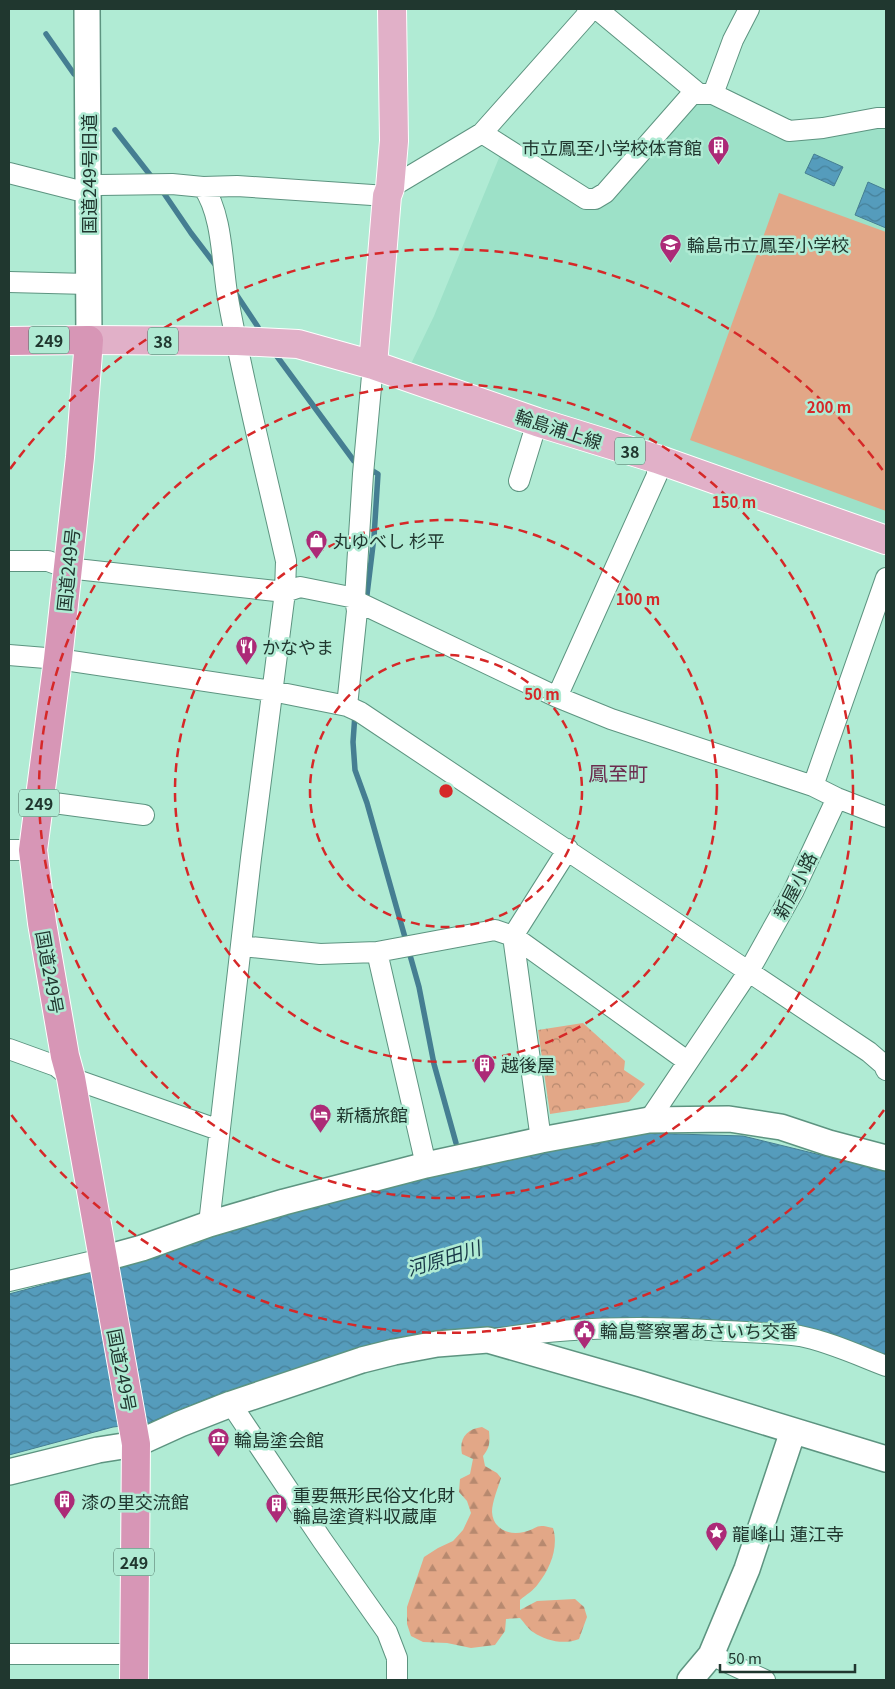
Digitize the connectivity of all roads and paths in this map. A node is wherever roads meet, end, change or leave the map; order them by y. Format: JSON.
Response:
{"nodes":[{"id":1,"x":87,"y":9,"type":"edge"},
{"id":2,"x":392,"y":9,"type":"edge"},
{"id":3,"x":588,"y":9,"type":"edge"},
{"id":4,"x":597,"y":9,"type":"edge"},
{"id":5,"x":749,"y":9,"type":"edge"},
{"id":6,"x":706,"y":94,"type":"junction"},
{"id":7,"x":886,"y":118,"type":"edge"},
{"id":8,"x":482,"y":133,"type":"junction"},
{"id":9,"x":9,"y":173,"type":"edge"},
{"id":10,"x":88,"y":187,"type":"junction"},
{"id":11,"x":203,"y":187,"type":"junction"},
{"id":12,"x":389,"y":192,"type":"junction"},
{"id":13,"x":9,"y":282,"type":"edge"},
{"id":14,"x":88,"y":284,"type":"junction"},
{"id":15,"x":9,"y":340,"type":"edge"},
{"id":16,"x":89,"y":340,"type":"junction"},
{"id":17,"x":237,"y":341,"type":"junction"},
{"id":18,"x":373,"y":365,"type":"junction"},
{"id":19,"x":537,"y":422,"type":"junction"},
{"id":20,"x":656,"y":459,"type":"junction"},
{"id":21,"x":519,"y":481,"type":"dead end"},
{"id":22,"x":886,"y":540,"type":"edge"},
{"id":23,"x":9,"y":561,"type":"edge"},
{"id":24,"x":67,"y":568,"type":"junction"},
{"id":25,"x":886,"y":578,"type":"edge"},
{"id":26,"x":285,"y":592,"type":"junction"},
{"id":27,"x":362,"y":603,"type":"junction"},
{"id":28,"x":9,"y":655,"type":"edge"},
{"id":29,"x":58,"y":659,"type":"junction"},
{"id":30,"x":272,"y":691,"type":"junction"},
{"id":31,"x":557,"y":697,"type":"junction"},
{"id":32,"x":353,"y":709,"type":"junction"},
{"id":33,"x":813,"y":786,"type":"junction"},
{"id":34,"x":837,"y":798,"type":"junction"},
{"id":35,"x":39,"y":801,"type":"junction"},
{"id":36,"x":144,"y":815,"type":"dead end"},
{"id":37,"x":886,"y":817,"type":"edge"},
{"id":38,"x":568,"y":849,"type":"junction"},
{"id":39,"x":21,"y":850,"type":"edge"},
{"id":40,"x":513,"y":936,"type":"junction"},
{"id":41,"x":242,"y":946,"type":"junction"},
{"id":42,"x":378,"y":952,"type":"junction"},
{"id":43,"x":749,"y":971,"type":"junction"},
{"id":44,"x":9,"y":1049,"type":"edge"},
{"id":45,"x":687,"y":1061,"type":"junction"},
{"id":46,"x":886,"y":1070,"type":"edge"},
{"id":47,"x":71,"y":1078,"type":"junction"},
{"id":48,"x":649,"y":1120,"type":"junction"},
{"id":49,"x":219,"y":1130,"type":"junction"},
{"id":50,"x":541,"y":1140,"type":"junction"},
{"id":51,"x":886,"y":1158,"type":"edge"},
{"id":52,"x":426,"y":1165,"type":"junction"},
{"id":53,"x":209,"y":1224,"type":"junction"},
{"id":54,"x":103,"y":1260,"type":"junction"},
{"id":55,"x":9,"y":1281,"type":"edge"},
{"id":56,"x":488,"y":1340,"type":"junction"},
{"id":57,"x":886,"y":1366,"type":"edge"},
{"id":58,"x":231,"y":1404,"type":"junction"},
{"id":59,"x":793,"y":1431,"type":"junction"},
{"id":60,"x":135,"y":1436,"type":"junction"},
{"id":61,"x":886,"y":1459,"type":"edge"},
{"id":62,"x":9,"y":1472,"type":"edge"},
{"id":63,"x":9,"y":1654,"type":"edge"},
{"id":64,"x":711,"y":1655,"type":"junction"},
{"id":65,"x":134,"y":1667,"type":"edge"},
{"id":66,"x":397,"y":1680,"type":"edge"},
{"id":67,"x":690,"y":1680,"type":"edge"},
{"id":68,"x":765,"y":1680,"type":"edge"}],
"edges":[{"from":1,"to":10,"type":"street","name":"国道249号旧道"},
{"from":2,"to":12,"type":"main road"},
{"from":3,"to":8,"type":"street"},
{"from":4,"to":6,"type":"street"},
{"from":5,"to":6,"type":"street"},
{"from":6,"to":7,"type":"street"},
{"from":6,"to":8,"type":"street"},
{"from":8,"to":12,"type":"street"},
{"from":9,"to":10,"type":"street"},
{"from":10,"to":11,"type":"street"},
{"from":10,"to":14,"type":"street","name":"国道249号旧道"},
{"from":11,"to":12,"type":"street"},
{"from":11,"to":17,"type":"street"},
{"from":12,"to":18,"type":"main road"},
{"from":13,"to":14,"type":"street"},
{"from":14,"to":16,"type":"street","name":"国道249号旧道"},
{"from":15,"to":16,"type":"highway","number":"249"},
{"from":16,"to":17,"type":"main road","name":"輪島浦上線","number":"38"},
{"from":16,"to":24,"type":"highway","name":"国道249号","number":"249"},
{"from":17,"to":18,"type":"main road","name":"輪島浦上線","number":"38"},
{"from":17,"to":26,"type":"street"},
{"from":18,"to":19,"type":"main road","name":"輪島浦上線","number":"38"},
{"from":18,"to":27,"type":"street"},
{"from":19,"to":20,"type":"main road","name":"輪島浦上線","number":"38"},
{"from":19,"to":21,"type":"street"},
{"from":20,"to":22,"type":"main road","name":"輪島浦上線","number":"38"},
{"from":20,"to":31,"type":"street"},
{"from":23,"to":24,"type":"street"},
{"from":24,"to":26,"type":"street"},
{"from":24,"to":29,"type":"highway","name":"国道249号","number":"249"},
{"from":25,"to":33,"type":"street"},
{"from":26,"to":27,"type":"street"},
{"from":26,"to":30,"type":"street"},
{"from":27,"to":31,"type":"street"},
{"from":27,"to":32,"type":"street"},
{"from":28,"to":29,"type":"street"},
{"from":29,"to":30,"type":"street"},
{"from":29,"to":35,"type":"highway","name":"国道249号","number":"249"},
{"from":30,"to":32,"type":"street"},
{"from":30,"to":41,"type":"street"},
{"from":31,"to":33,"type":"street"},
{"from":32,"to":38,"type":"street"},
{"from":33,"to":34,"type":"street"},
{"from":34,"to":37,"type":"street"},
{"from":34,"to":43,"type":"street","name":"新屋小路"},
{"from":35,"to":36,"type":"street"},
{"from":35,"to":39,"type":"highway","name":"国道249号","number":"249"},
{"from":38,"to":40,"type":"street"},
{"from":38,"to":43,"type":"street"},
{"from":39,"to":47,"type":"highway","name":"国道249号","number":"249"},
{"from":40,"to":42,"type":"street"},
{"from":40,"to":45,"type":"street"},
{"from":40,"to":50,"type":"street"},
{"from":41,"to":42,"type":"street"},
{"from":41,"to":49,"type":"street"},
{"from":42,"to":52,"type":"street"},
{"from":43,"to":45,"type":"street","name":"新屋小路"},
{"from":43,"to":46,"type":"street"},
{"from":44,"to":47,"type":"street"},
{"from":45,"to":48,"type":"street","name":"新屋小路"},
{"from":47,"to":49,"type":"street"},
{"from":47,"to":54,"type":"highway","name":"国道249号","number":"249"},
{"from":48,"to":50,"type":"street"},
{"from":48,"to":51,"type":"street"},
{"from":49,"to":53,"type":"street"},
{"from":50,"to":52,"type":"street"},
{"from":52,"to":53,"type":"street"},
{"from":53,"to":54,"type":"street"},
{"from":54,"to":55,"type":"street"},
{"from":54,"to":60,"type":"highway","name":"国道249号","number":"249"},
{"from":56,"to":57,"type":"street"},
{"from":56,"to":58,"type":"street"},
{"from":56,"to":59,"type":"street"},
{"from":58,"to":60,"type":"street"},
{"from":58,"to":66,"type":"street"},
{"from":59,"to":61,"type":"street"},
{"from":59,"to":64,"type":"street"},
{"from":60,"to":62,"type":"street"},
{"from":60,"to":65,"type":"highway","name":"国道249号","number":"249"},
{"from":63,"to":65,"type":"street"},
{"from":64,"to":67,"type":"street"},
{"from":64,"to":68,"type":"street"}]}
